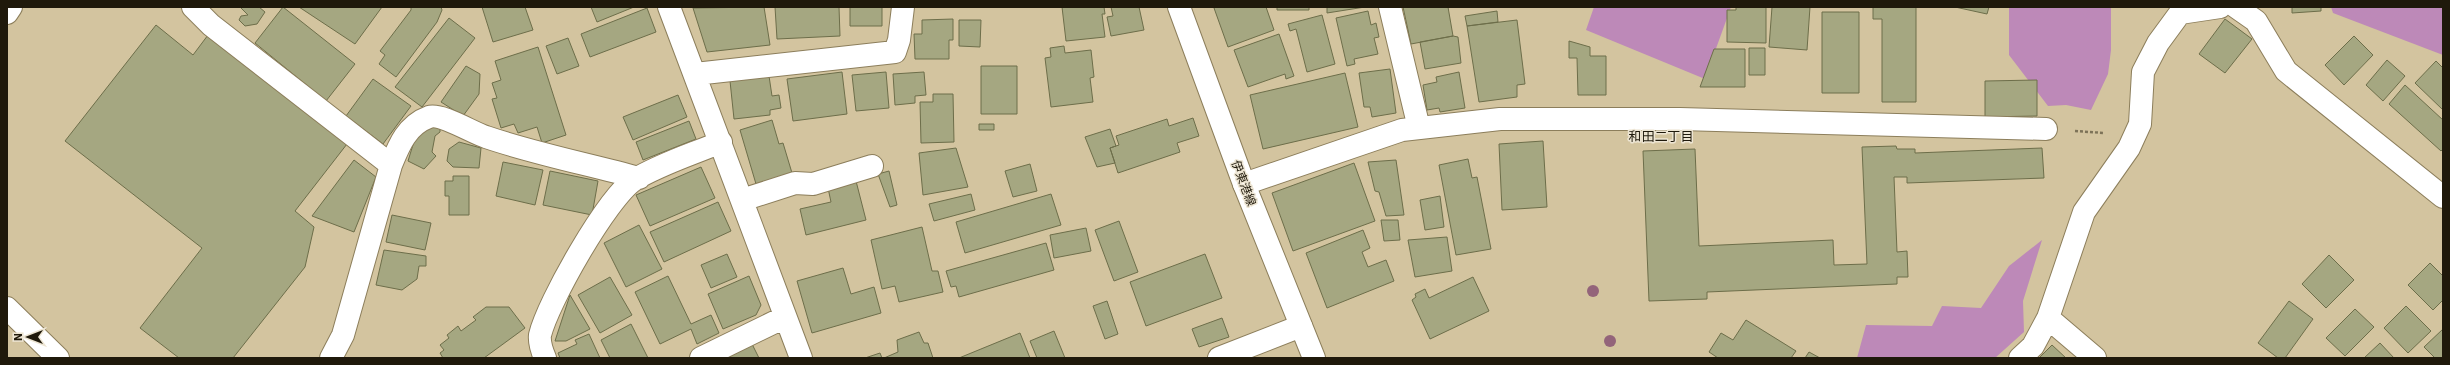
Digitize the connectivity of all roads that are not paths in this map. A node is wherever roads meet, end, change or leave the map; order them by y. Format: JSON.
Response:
{"nodes":[{"id":1,"x":11,"y":7,"type":"edge"},
{"id":2,"x":193,"y":7,"type":"edge"},
{"id":3,"x":669,"y":7,"type":"edge"},
{"id":4,"x":903,"y":7,"type":"edge"},
{"id":5,"x":1178,"y":7,"type":"edge"},
{"id":6,"x":1390,"y":7,"type":"edge"},
{"id":7,"x":2220,"y":7,"type":"edge"},
{"id":8,"x":2236,"y":7,"type":"edge"},
{"id":9,"x":7,"y":13,"type":"edge"},
{"id":10,"x":695,"y":74,"type":"junction"},
{"id":11,"x":1419,"y":128,"type":"junction"},
{"id":12,"x":2046,"y":129,"type":"road end"},
{"id":13,"x":721,"y":142,"type":"junction"},
{"id":14,"x":391,"y":165,"type":"junction"},
{"id":15,"x":872,"y":166,"type":"dead end"},
{"id":16,"x":639,"y":178,"type":"junction"},
{"id":17,"x":1244,"y":184,"type":"junction"},
{"id":18,"x":2443,"y":197,"type":"edge"},
{"id":19,"x":742,"y":200,"type":"junction"},
{"id":20,"x":7,"y":308,"type":"edge"},
{"id":21,"x":785,"y":317,"type":"junction"},
{"id":22,"x":2048,"y":318,"type":"junction"},
{"id":23,"x":1301,"y":326,"type":"junction"},
{"id":24,"x":58,"y":358,"type":"edge"},
{"id":25,"x":331,"y":358,"type":"edge"},
{"id":26,"x":545,"y":358,"type":"edge"},
{"id":27,"x":701,"y":358,"type":"edge"},
{"id":28,"x":801,"y":358,"type":"edge"},
{"id":29,"x":1218,"y":358,"type":"edge"},
{"id":30,"x":1314,"y":358,"type":"edge"},
{"id":31,"x":2020,"y":358,"type":"edge"},
{"id":32,"x":2095,"y":358,"type":"edge"}],
"edges":[{"from":1,"to":9,"type":"main road"},
{"from":2,"to":14,"type":"main road"},
{"from":3,"to":10,"type":"main road"},
{"from":4,"to":10,"type":"main road"},
{"from":5,"to":17,"type":"main road","name":"伊東港線"},
{"from":6,"to":11,"type":"main road"},
{"from":7,"to":22,"type":"main road"},
{"from":8,"to":18,"type":"main road"},
{"from":10,"to":13,"type":"main road"},
{"from":11,"to":12,"type":"main road"},
{"from":11,"to":17,"type":"main road"},
{"from":13,"to":16,"type":"main road"},
{"from":13,"to":19,"type":"main road"},
{"from":14,"to":16,"type":"main road"},
{"from":14,"to":25,"type":"main road"},
{"from":15,"to":19,"type":"main road"},
{"from":16,"to":26,"type":"main road"},
{"from":17,"to":23,"type":"main road","name":"伊東港線"},
{"from":19,"to":21,"type":"main road"},
{"from":20,"to":24,"type":"main road"},
{"from":21,"to":27,"type":"main road"},
{"from":21,"to":28,"type":"main road"},
{"from":22,"to":31,"type":"main road"},
{"from":22,"to":32,"type":"main road"},
{"from":23,"to":29,"type":"main road"},
{"from":23,"to":30,"type":"main road","name":"伊東港線"}]}
